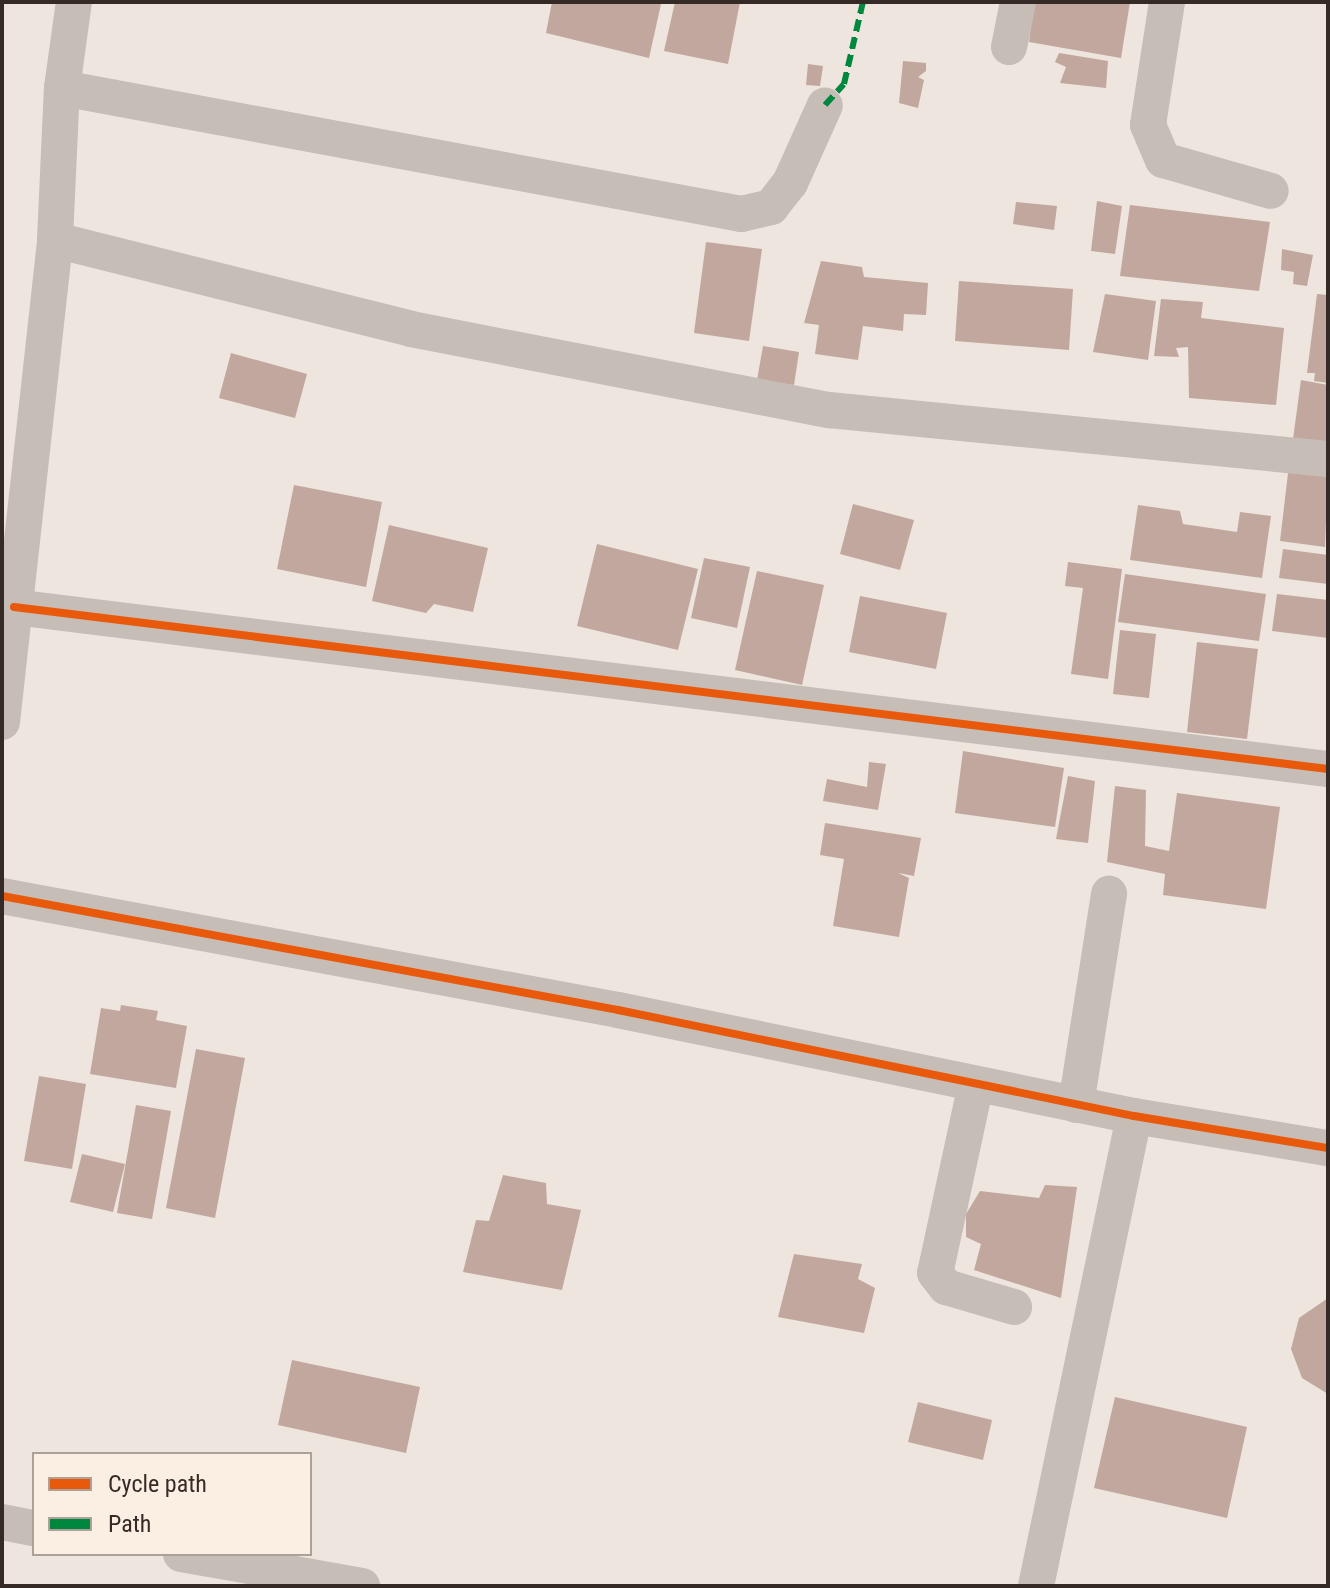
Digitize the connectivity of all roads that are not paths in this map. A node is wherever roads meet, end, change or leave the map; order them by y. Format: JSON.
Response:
{"nodes":[{"id":1,"x":74,"y":2,"type":"edge"},
{"id":2,"x":1018,"y":2,"type":"edge"},
{"id":3,"x":1167,"y":2,"type":"edge"},
{"id":4,"x":1009,"y":47,"type":"dead end"},
{"id":5,"x":62,"y":88,"type":"junction"},
{"id":6,"x":825,"y":105,"type":"dead end"},
{"id":7,"x":1271,"y":191,"type":"dead end"},
{"id":8,"x":55,"y":240,"type":"junction"},
{"id":9,"x":1328,"y":459,"type":"edge"},
{"id":10,"x":14,"y":607,"type":"junction"},
{"id":11,"x":2,"y":722,"type":"edge"},
{"id":12,"x":1328,"y":769,"type":"edge"},
{"id":13,"x":1109,"y":894,"type":"dead end"},
{"id":14,"x":2,"y":896,"type":"edge"},
{"id":15,"x":976,"y":1084,"type":"junction"},
{"id":16,"x":1076,"y":1105,"type":"junction"},
{"id":17,"x":1134,"y":1116,"type":"junction"},
{"id":18,"x":1328,"y":1148,"type":"edge"},
{"id":19,"x":1014,"y":1307,"type":"dead end"},
{"id":20,"x":2,"y":1522,"type":"edge"},
{"id":21,"x":32,"y":1528,"type":"edge"},
{"id":22,"x":192,"y":1556,"type":"edge"},
{"id":23,"x":362,"y":1586,"type":"edge"},
{"id":24,"x":1036,"y":1586,"type":"edge"}],
"edges":[{"from":1,"to":5,"type":"street"},
{"from":2,"to":4,"type":"street"},
{"from":3,"to":7,"type":"street"},
{"from":5,"to":6,"type":"street"},
{"from":5,"to":8,"type":"street"},
{"from":8,"to":9,"type":"street"},
{"from":8,"to":10,"type":"street"},
{"from":10,"to":11,"type":"street"},
{"from":10,"to":12,"type":"street"},
{"from":13,"to":16,"type":"street"},
{"from":14,"to":15,"type":"street"},
{"from":15,"to":16,"type":"street"},
{"from":15,"to":19,"type":"street"},
{"from":16,"to":17,"type":"street"},
{"from":17,"to":18,"type":"street"},
{"from":17,"to":24,"type":"street"},
{"from":20,"to":21,"type":"street"},
{"from":22,"to":23,"type":"street"}]}
